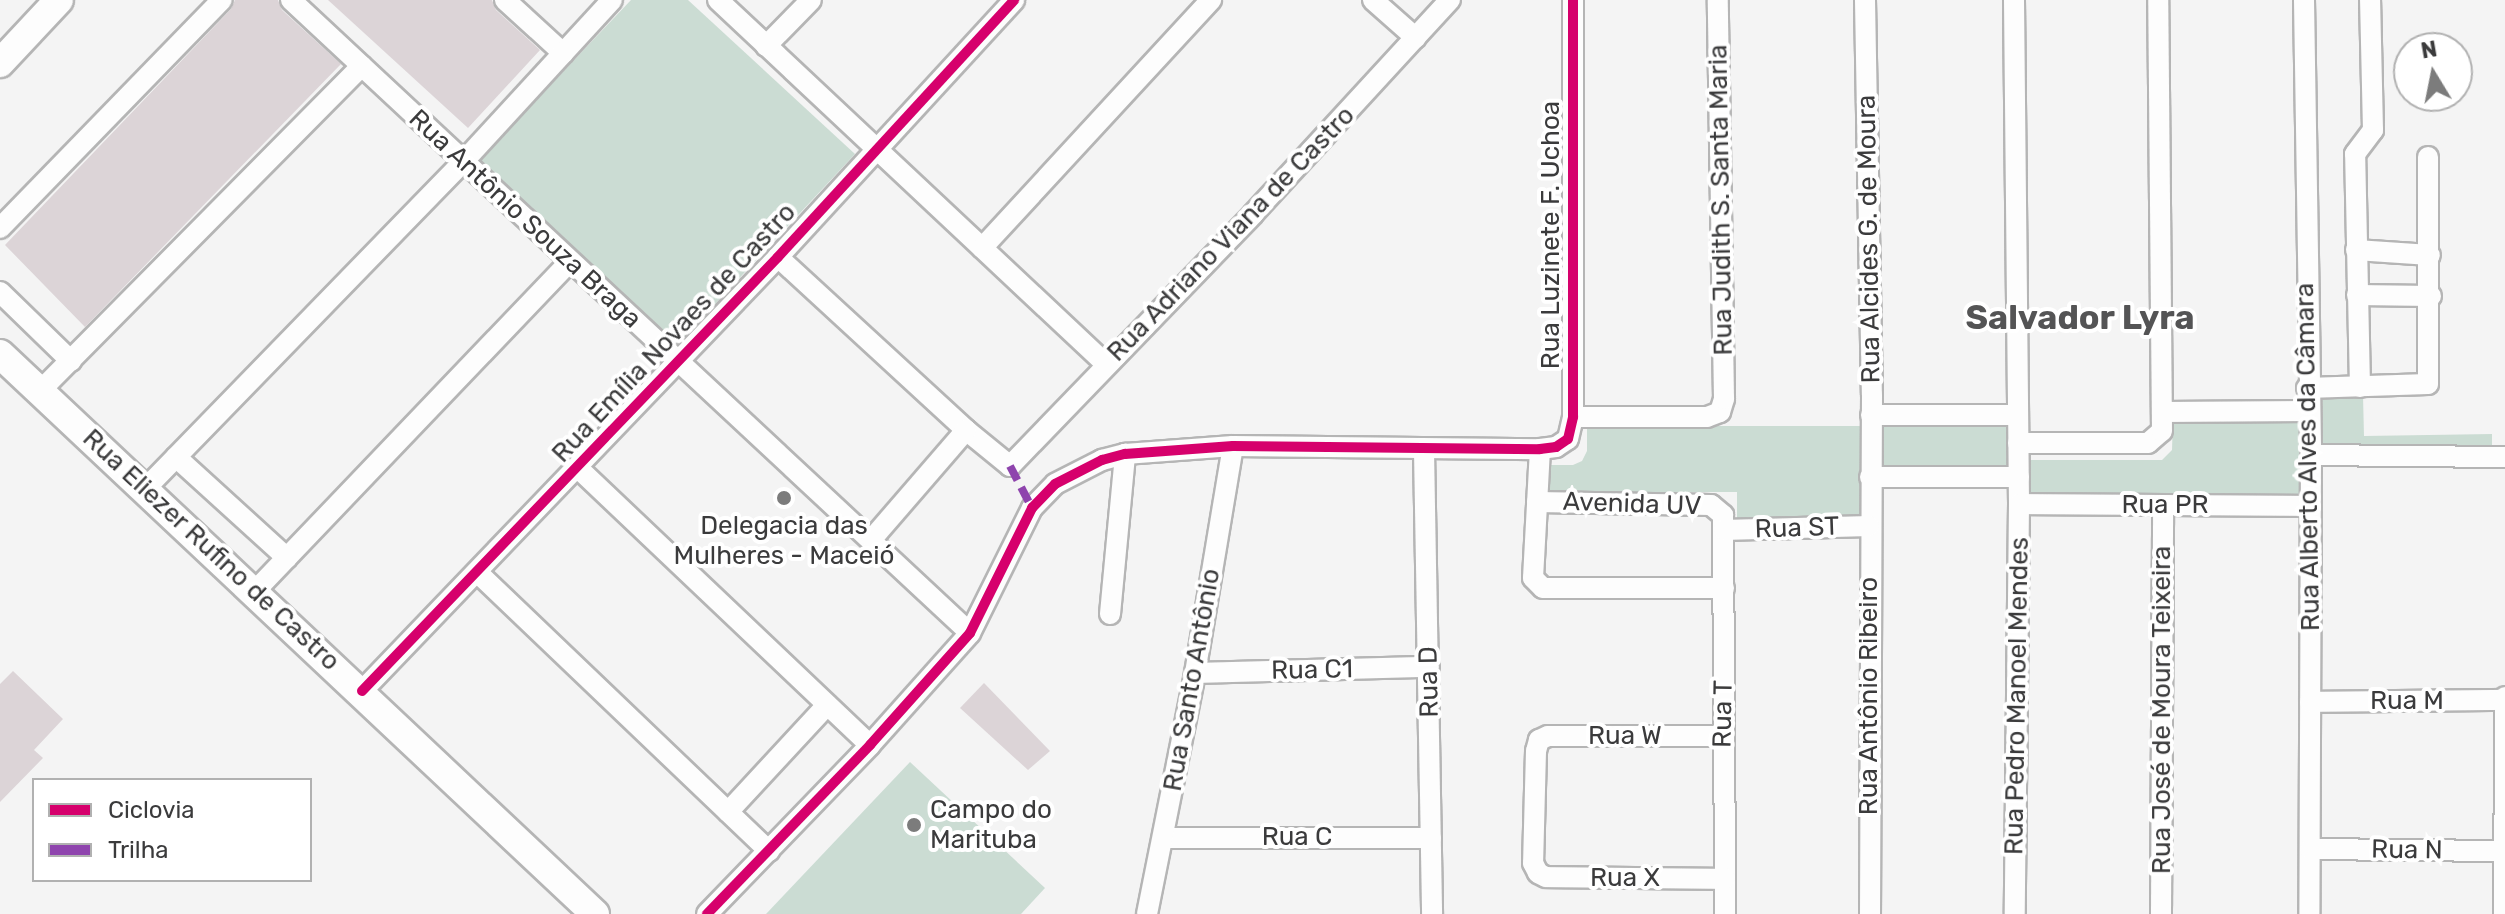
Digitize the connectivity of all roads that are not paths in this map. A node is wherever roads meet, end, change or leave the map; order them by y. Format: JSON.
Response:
{"nodes":[{"id":1,"x":59,"y":0,"type":"edge"},
{"id":2,"x":222,"y":0,"type":"edge"},
{"id":3,"x":291,"y":0,"type":"edge"},
{"id":4,"x":505,"y":0,"type":"edge"},
{"id":5,"x":612,"y":0,"type":"edge"},
{"id":6,"x":718,"y":0,"type":"edge"},
{"id":7,"x":811,"y":0,"type":"edge"},
{"id":8,"x":1014,"y":0,"type":"edge"},
{"id":9,"x":1211,"y":0,"type":"edge"},
{"id":10,"x":1373,"y":0,"type":"edge"},
{"id":11,"x":1450,"y":0,"type":"edge"},
{"id":12,"x":1573,"y":0,"type":"edge"},
{"id":13,"x":1718,"y":0,"type":"edge"},
{"id":14,"x":1865,"y":0,"type":"edge"},
{"id":15,"x":2014,"y":0,"type":"edge"},
{"id":16,"x":2158,"y":0,"type":"edge"},
{"id":17,"x":2304,"y":0,"type":"edge"},
{"id":18,"x":2370,"y":0,"type":"edge"},
{"id":19,"x":1416,"y":38,"type":"junction"},
{"id":20,"x":766,"y":46,"type":"junction"},
{"id":21,"x":563,"y":53,"type":"junction"},
{"id":22,"x":0,"y":63,"type":"edge"},
{"id":23,"x":362,"y":66,"type":"junction"},
{"id":24,"x":875,"y":149,"type":"junction"},
{"id":25,"x":2428,"y":157,"type":"dead end"},
{"id":26,"x":463,"y":162,"type":"junction"},
{"id":27,"x":0,"y":228,"type":"edge"},
{"id":28,"x":982,"y":248,"type":"junction"},
{"id":29,"x":2356,"y":250,"type":"junction"},
{"id":30,"x":2430,"y":255,"type":"junction"},
{"id":31,"x":778,"y":257,"type":"junction"},
{"id":32,"x":570,"y":261,"type":"junction"},
{"id":33,"x":0,"y":292,"type":"edge"},
{"id":34,"x":2357,"y":295,"type":"junction"},
{"id":35,"x":2431,"y":296,"type":"junction"},
{"id":36,"x":0,"y":354,"type":"edge"},
{"id":37,"x":677,"y":360,"type":"junction"},
{"id":38,"x":71,"y":361,"type":"junction"},
{"id":39,"x":1107,"y":365,"type":"junction"},
{"id":40,"x":2360,"y":387,"type":"junction"},
{"id":41,"x":2307,"y":388,"type":"junction"},
{"id":42,"x":41,"y":390,"type":"junction"},
{"id":43,"x":2308,"y":411,"type":"junction"},
{"id":44,"x":1871,"y":415,"type":"junction"},
{"id":45,"x":2018,"y":415,"type":"junction"},
{"id":46,"x":1573,"y":417,"type":"junction"},
{"id":47,"x":2162,"y":422,"type":"junction"},
{"id":48,"x":966,"y":430,"type":"junction"},
{"id":49,"x":2018,"y":443,"type":"junction"},
{"id":50,"x":1233,"y":446,"type":"junction"},
{"id":51,"x":1540,"y":449,"type":"junction"},
{"id":52,"x":1424,"y":450,"type":"junction"},
{"id":53,"x":1125,"y":454,"type":"junction"},
{"id":54,"x":2311,"y":455,"type":"junction"},
{"id":55,"x":176,"y":457,"type":"junction"},
{"id":56,"x":2505,"y":457,"type":"edge"},
{"id":57,"x":578,"y":468,"type":"junction"},
{"id":58,"x":1870,"y":477,"type":"junction"},
{"id":59,"x":2019,"y":477,"type":"junction"},
{"id":60,"x":145,"y":489,"type":"junction"},
{"id":61,"x":1537,"y":502,"type":"junction"},
{"id":62,"x":2019,"y":504,"type":"junction"},
{"id":63,"x":2163,"y":506,"type":"junction"},
{"id":64,"x":2311,"y":506,"type":"junction"},
{"id":65,"x":1724,"y":523,"type":"junction"},
{"id":66,"x":1869,"y":526,"type":"junction"},
{"id":67,"x":872,"y":539,"type":"junction"},
{"id":68,"x":287,"y":558,"type":"junction"},
{"id":69,"x":477,"y":572,"type":"junction"},
{"id":70,"x":1724,"y":588,"type":"junction"},
{"id":71,"x":255,"y":591,"type":"junction"},
{"id":72,"x":1110,"y":614,"type":"dead end"},
{"id":73,"x":970,"y":633,"type":"junction"},
{"id":74,"x":1429,"y":667,"type":"junction"},
{"id":75,"x":1195,"y":673,"type":"junction"},
{"id":76,"x":362,"y":691,"type":"junction"},
{"id":77,"x":2505,"y":698,"type":"edge"},
{"id":78,"x":2310,"y":702,"type":"junction"},
{"id":79,"x":827,"y":705,"type":"junction"},
{"id":80,"x":1722,"y":736,"type":"junction"},
{"id":81,"x":870,"y":745,"type":"junction"},
{"id":82,"x":728,"y":812,"type":"junction"},
{"id":83,"x":1163,"y":838,"type":"junction"},
{"id":84,"x":1431,"y":838,"type":"junction"},
{"id":85,"x":2310,"y":849,"type":"junction"},
{"id":86,"x":769,"y":851,"type":"junction"},
{"id":87,"x":2505,"y":851,"type":"edge"},
{"id":88,"x":1533,"y":863,"type":"joint"},
{"id":89,"x":1725,"y":879,"type":"junction"},
{"id":90,"x":595,"y":914,"type":"edge"},
{"id":91,"x":707,"y":914,"type":"edge"},
{"id":92,"x":1147,"y":914,"type":"edge"},
{"id":93,"x":1432,"y":914,"type":"edge"},
{"id":94,"x":1725,"y":914,"type":"edge"},
{"id":95,"x":1870,"y":914,"type":"edge"},
{"id":96,"x":2015,"y":914,"type":"edge"},
{"id":97,"x":2161,"y":914,"type":"edge"},
{"id":98,"x":2309,"y":914,"type":"edge"},
{"id":99,"x":2504,"y":914,"type":"edge"}],
"edges":[{"from":1,"to":22,"type":"street"},
{"from":2,"to":27,"type":"street"},
{"from":3,"to":23,"type":"street","name":"Rua Antônio Souza Braga"},
{"from":4,"to":21,"type":"street"},
{"from":5,"to":21,"type":"street"},
{"from":6,"to":20,"type":"street"},
{"from":7,"to":20,"type":"street"},
{"from":8,"to":24,"type":"street","name":"Rua Emília Novaes de Castro"},
{"from":9,"to":28,"type":"street"},
{"from":10,"to":19,"type":"street"},
{"from":11,"to":19,"type":"street","name":"Rua Adriano Viana de Castro"},
{"from":12,"to":46,"type":"street","name":"Rua Luzinete F. Uchoa"},
{"from":13,"to":46,"type":"street","name":"Rua Judith S. Santa Maria"},
{"from":14,"to":44,"type":"street","name":"Rua Alcides G. de Moura"},
{"from":15,"to":45,"type":"street","name":"Rua Pedro Manoel Mendes"},
{"from":16,"to":47,"type":"street"},
{"from":17,"to":41,"type":"street","name":"Rua Alberto Alves da Câmara"},
{"from":18,"to":29,"type":"street"},
{"from":19,"to":39,"type":"street","name":"Rua Adriano Viana de Castro"},
{"from":20,"to":24,"type":"street"},
{"from":21,"to":26,"type":"street"},
{"from":23,"to":26,"type":"street","name":"Rua Antônio Souza Braga"},
{"from":23,"to":38,"type":"street"},
{"from":24,"to":28,"type":"street"},
{"from":24,"to":31,"type":"street","name":"Rua Emília Novaes de Castro"},
{"from":25,"to":30,"type":"street"},
{"from":26,"to":32,"type":"street","name":"Rua Antônio Souza Braga"},
{"from":26,"to":55,"type":"street"},
{"from":28,"to":39,"type":"street"},
{"from":29,"to":30,"type":"street"},
{"from":29,"to":34,"type":"street"},
{"from":30,"to":35,"type":"street"},
{"from":31,"to":37,"type":"street","name":"Rua Emília Novaes de Castro"},
{"from":31,"to":48,"type":"street"},
{"from":32,"to":37,"type":"street","name":"Rua Antônio Souza Braga"},
{"from":32,"to":68,"type":"street"},
{"from":33,"to":38,"type":"street"},
{"from":34,"to":35,"type":"street"},
{"from":34,"to":40,"type":"street"},
{"from":35,"to":40,"type":"street"},
{"from":36,"to":42,"type":"street","name":"Rua Eliezer Rufino de Castro"},
{"from":37,"to":57,"type":"street","name":"Rua Emília Novaes de Castro"},
{"from":37,"to":67,"type":"street","name":"Rua Antônio Souza Braga"},
{"from":38,"to":42,"type":"street"},
{"from":39,"to":48,"type":"street","name":"Rua Adriano Viana de Castro"},
{"from":40,"to":41,"type":"street"},
{"from":41,"to":43,"type":"street","name":"Rua Alberto Alves da Câmara"},
{"from":42,"to":60,"type":"street","name":"Rua Eliezer Rufino de Castro"},
{"from":43,"to":47,"type":"street"},
{"from":43,"to":54,"type":"street","name":"Rua Alberto Alves da Câmara"},
{"from":44,"to":45,"type":"street"},
{"from":44,"to":58,"type":"street","name":"Rua Alcides G. de Moura"},
{"from":45,"to":49,"type":"street","name":"Rua Pedro Manoel Mendes"},
{"from":46,"to":51,"type":"street"},
{"from":47,"to":49,"type":"street"},
{"from":48,"to":67,"type":"street"},
{"from":49,"to":59,"type":"street","name":"Rua Pedro Manoel Mendes"},
{"from":50,"to":52,"type":"street"},
{"from":50,"to":53,"type":"street"},
{"from":50,"to":75,"type":"street","name":"Rua Santo Antônio"},
{"from":51,"to":52,"type":"street"},
{"from":51,"to":61,"type":"street"},
{"from":52,"to":74,"type":"street","name":"Rua D"},
{"from":53,"to":72,"type":"street"},
{"from":53,"to":73,"type":"street"},
{"from":54,"to":56,"type":"street"},
{"from":54,"to":64,"type":"street","name":"Rua Alberto Alves da Câmara"},
{"from":55,"to":60,"type":"street"},
{"from":55,"to":68,"type":"street","name":"Rua Eliezer Rufino de Castro"},
{"from":57,"to":69,"type":"street","name":"Rua Emília Novaes de Castro"},
{"from":57,"to":79,"type":"street"},
{"from":58,"to":59,"type":"street"},
{"from":58,"to":66,"type":"street","name":"Rua Antônio Ribeiro"},
{"from":59,"to":62,"type":"street","name":"Rua Pedro Manoel Mendes"},
{"from":60,"to":71,"type":"street","name":"Rua Eliezer Rufino de Castro"},
{"from":61,"to":65,"type":"street","name":"Avenida UV"},
{"from":61,"to":70,"type":"street"},
{"from":62,"to":63,"type":"street","name":"Rua PR"},
{"from":62,"to":96,"type":"street","name":"Rua Pedro Manoel Mendes"},
{"from":63,"to":64,"type":"street","name":"Rua PR"},
{"from":63,"to":97,"type":"street","name":"Rua José de Moura Teixeira"},
{"from":64,"to":78,"type":"street","name":"Rua Alberto Alves da Câmara"},
{"from":65,"to":66,"type":"street","name":"Rua ST"},
{"from":65,"to":70,"type":"street","name":"Rua T"},
{"from":66,"to":95,"type":"street","name":"Rua Antônio Ribeiro"},
{"from":67,"to":73,"type":"street","name":"Rua Antônio Souza Braga"},
{"from":68,"to":71,"type":"street"},
{"from":69,"to":76,"type":"street","name":"Rua Emília Novaes de Castro"},
{"from":69,"to":82,"type":"street"},
{"from":70,"to":80,"type":"street","name":"Rua T"},
{"from":71,"to":76,"type":"street","name":"Rua Eliezer Rufino de Castro"},
{"from":73,"to":81,"type":"street"},
{"from":74,"to":75,"type":"street","name":"Rua C1"},
{"from":74,"to":84,"type":"street","name":"Rua D"},
{"from":75,"to":83,"type":"street","name":"Rua Santo Antônio"},
{"from":76,"to":90,"type":"street","name":"Rua Eliezer Rufino de Castro"},
{"from":77,"to":78,"type":"street","name":"Rua M"},
{"from":77,"to":87,"type":"street"},
{"from":78,"to":85,"type":"street","name":"Rua Alberto Alves da Câmara"},
{"from":79,"to":81,"type":"street"},
{"from":79,"to":82,"type":"street"},
{"from":80,"to":88,"type":"street","name":"Rua W"},
{"from":80,"to":89,"type":"street","name":"Rua T"},
{"from":81,"to":86,"type":"street"},
{"from":82,"to":86,"type":"street"},
{"from":83,"to":84,"type":"street","name":"Rua C"},
{"from":83,"to":92,"type":"street","name":"Rua Santo Antônio"},
{"from":84,"to":93,"type":"street","name":"Rua D"},
{"from":85,"to":87,"type":"street","name":"Rua N"},
{"from":85,"to":98,"type":"street","name":"Rua Alberto Alves da Câmara"},
{"from":86,"to":91,"type":"street"},
{"from":87,"to":99,"type":"street"},
{"from":88,"to":89,"type":"street","name":"Rua X"},
{"from":89,"to":94,"type":"street","name":"Rua T"}]}
